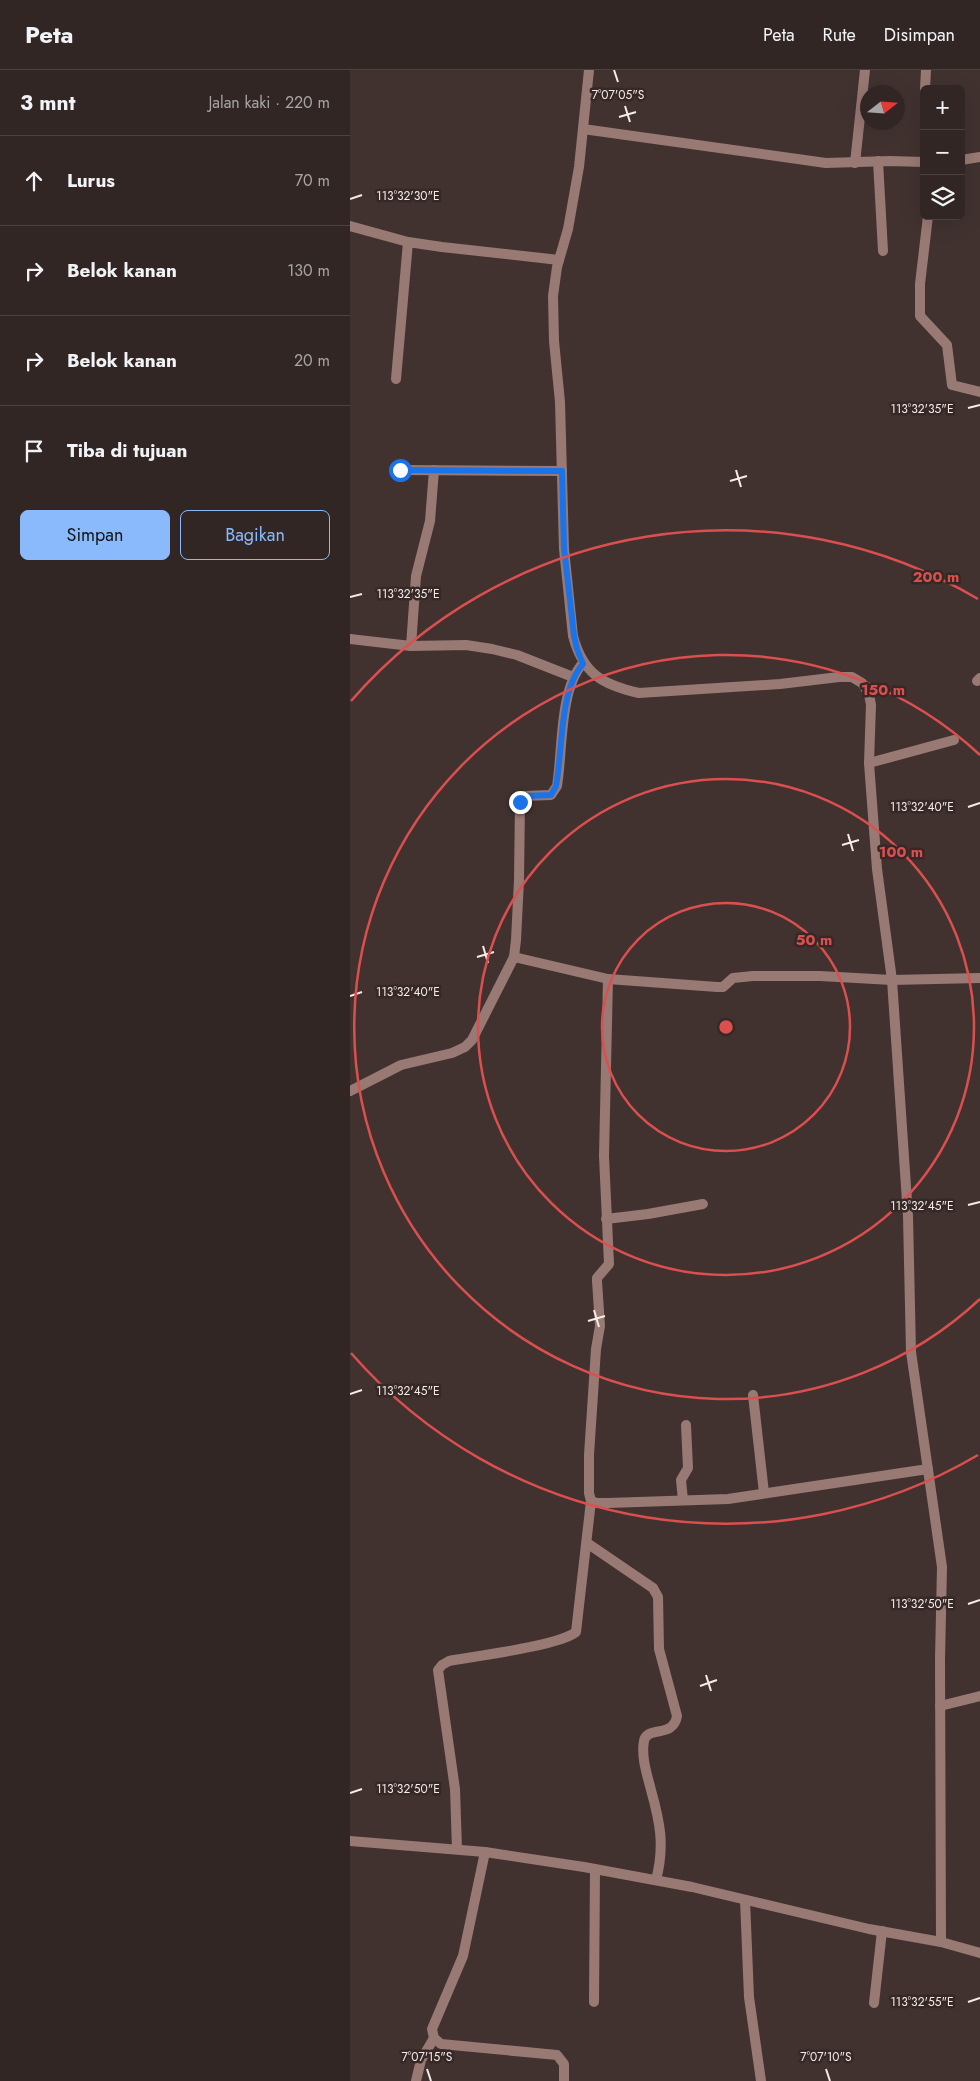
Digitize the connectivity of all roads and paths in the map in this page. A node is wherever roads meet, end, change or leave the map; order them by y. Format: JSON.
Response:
{"nodes":[{"id":1,"x":589,"y":70,"type":"edge"},
{"id":2,"x":865,"y":70,"type":"edge"},
{"id":3,"x":926,"y":70,"type":"edge"},
{"id":4,"x":925,"y":85,"type":"edge"},
{"id":5,"x":583,"y":129,"type":"junction"},
{"id":6,"x":980,"y":157,"type":"edge"},
{"id":7,"x":965,"y":159,"type":"edge"},
{"id":8,"x":878,"y":161,"type":"junction"},
{"id":9,"x":920,"y":162,"type":"edge"},
{"id":10,"x":854,"y":163,"type":"junction"},
{"id":11,"x":928,"y":220,"type":"edge"},
{"id":12,"x":350,"y":226,"type":"edge"},
{"id":13,"x":408,"y":242,"type":"junction"},
{"id":14,"x":883,"y":251,"type":"dead end"},
{"id":15,"x":559,"y":260,"type":"junction"},
{"id":16,"x":396,"y":379,"type":"dead end"},
{"id":17,"x":980,"y":392,"type":"edge"},
{"id":18,"x":400,"y":470,"type":"dead end"},
{"id":19,"x":434,"y":470,"type":"junction"},
{"id":20,"x":562,"y":471,"type":"junction"},
{"id":21,"x":350,"y":639,"type":"edge"},
{"id":22,"x":411,"y":646,"type":"junction"},
{"id":23,"x":583,"y":664,"type":"junction"},
{"id":24,"x":573,"y":677,"type":"junction"},
{"id":25,"x":954,"y":740,"type":"dead end"},
{"id":26,"x":869,"y":763,"type":"junction"},
{"id":27,"x":514,"y":957,"type":"junction"},
{"id":28,"x":980,"y":978,"type":"edge"},
{"id":29,"x":608,"y":979,"type":"junction"},
{"id":30,"x":892,"y":980,"type":"junction"},
{"id":31,"x":350,"y":1091,"type":"edge"},
{"id":32,"x":703,"y":1204,"type":"dead end"},
{"id":33,"x":606,"y":1218,"type":"junction"},
{"id":34,"x":753,"y":1394,"type":"dead end"},
{"id":35,"x":686,"y":1425,"type":"dead end"},
{"id":36,"x":928,"y":1469,"type":"junction"},
{"id":37,"x":764,"y":1493,"type":"junction"},
{"id":38,"x":683,"y":1500,"type":"junction"},
{"id":39,"x":591,"y":1501,"type":"junction"},
{"id":40,"x":587,"y":1542,"type":"junction"},
{"id":41,"x":980,"y":1696,"type":"edge"},
{"id":42,"x":940,"y":1706,"type":"junction"},
{"id":43,"x":350,"y":1841,"type":"edge"},
{"id":44,"x":457,"y":1849,"type":"junction"},
{"id":45,"x":485,"y":1852,"type":"junction"},
{"id":46,"x":594,"y":1869,"type":"junction"},
{"id":47,"x":656,"y":1880,"type":"junction"},
{"id":48,"x":745,"y":1900,"type":"junction"},
{"id":49,"x":882,"y":1931,"type":"junction"},
{"id":50,"x":940,"y":1942,"type":"junction"},
{"id":51,"x":980,"y":1953,"type":"edge"},
{"id":52,"x":594,"y":2002,"type":"dead end"},
{"id":53,"x":874,"y":2003,"type":"dead end"},
{"id":54,"x":434,"y":2038,"type":"junction"},
{"id":55,"x":416,"y":2081,"type":"edge"},
{"id":56,"x":564,"y":2081,"type":"edge"},
{"id":57,"x":761,"y":2081,"type":"edge"}],
"edges":[{"from":1,"to":5,"type":"street"},
{"from":2,"to":10,"type":"street"},
{"from":3,"to":4,"type":"street"},
{"from":5,"to":10,"type":"street"},
{"from":5,"to":15,"type":"street"},
{"from":6,"to":7,"type":"street"},
{"from":8,"to":9,"type":"street"},
{"from":8,"to":10,"type":"street"},
{"from":8,"to":14,"type":"street"},
{"from":11,"to":17,"type":"street"},
{"from":12,"to":13,"type":"street"},
{"from":13,"to":15,"type":"street"},
{"from":13,"to":16,"type":"street"},
{"from":15,"to":20,"type":"street"},
{"from":18,"to":19,"type":"street"},
{"from":19,"to":20,"type":"street"},
{"from":19,"to":22,"type":"street"},
{"from":20,"to":23,"type":"street"},
{"from":21,"to":22,"type":"street"},
{"from":22,"to":24,"type":"street"},
{"from":23,"to":24,"type":"street"},
{"from":23,"to":26,"type":"street"},
{"from":24,"to":27,"type":"street"},
{"from":25,"to":26,"type":"street"},
{"from":26,"to":30,"type":"street"},
{"from":27,"to":29,"type":"street"},
{"from":27,"to":31,"type":"street"},
{"from":28,"to":30,"type":"street"},
{"from":29,"to":30,"type":"street"},
{"from":29,"to":33,"type":"street"},
{"from":30,"to":36,"type":"street"},
{"from":32,"to":33,"type":"street"},
{"from":33,"to":39,"type":"street"},
{"from":34,"to":37,"type":"street"},
{"from":35,"to":38,"type":"street"},
{"from":36,"to":37,"type":"street"},
{"from":36,"to":42,"type":"street"},
{"from":37,"to":38,"type":"street"},
{"from":38,"to":39,"type":"street"},
{"from":39,"to":40,"type":"street"},
{"from":40,"to":44,"type":"street"},
{"from":40,"to":47,"type":"street"},
{"from":41,"to":42,"type":"street"},
{"from":42,"to":50,"type":"street"},
{"from":43,"to":44,"type":"street"},
{"from":44,"to":45,"type":"street"},
{"from":45,"to":46,"type":"street"},
{"from":45,"to":54,"type":"street"},
{"from":46,"to":47,"type":"street"},
{"from":46,"to":52,"type":"street"},
{"from":47,"to":48,"type":"street"},
{"from":48,"to":49,"type":"street"},
{"from":48,"to":57,"type":"street"},
{"from":49,"to":50,"type":"street"},
{"from":49,"to":53,"type":"street"},
{"from":50,"to":51,"type":"street"},
{"from":54,"to":55,"type":"street"},
{"from":54,"to":56,"type":"street"}]}
